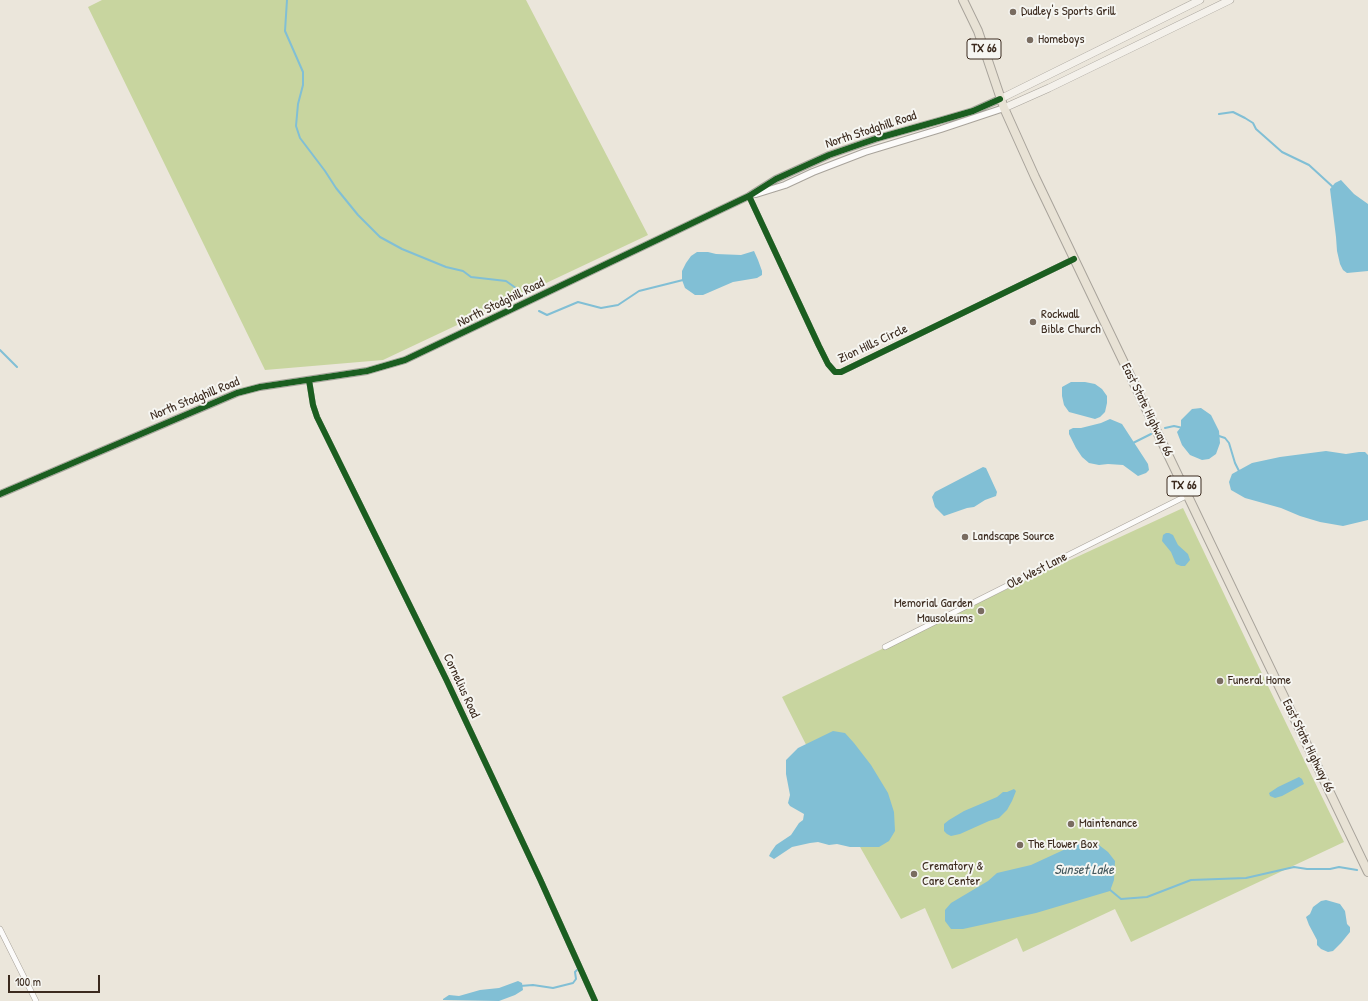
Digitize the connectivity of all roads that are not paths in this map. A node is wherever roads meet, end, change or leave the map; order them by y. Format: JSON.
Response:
{"nodes":[{"id":1,"x":964,"y":0,"type":"edge"},
{"id":2,"x":1200,"y":0,"type":"edge"},
{"id":3,"x":1230,"y":0,"type":"edge"},
{"id":4,"x":1000,"y":99,"type":"junction"},
{"id":5,"x":1004,"y":108,"type":"junction"},
{"id":6,"x":749,"y":196,"type":"junction"},
{"id":7,"x":1074,"y":259,"type":"junction"},
{"id":8,"x":309,"y":380,"type":"junction"},
{"id":9,"x":0,"y":494,"type":"edge"},
{"id":10,"x":1188,"y":495,"type":"junction"},
{"id":11,"x":885,"y":647,"type":"dead end"},
{"id":12,"x":1368,"y":872,"type":"edge"},
{"id":13,"x":0,"y":929,"type":"edge"},
{"id":14,"x":36,"y":1001,"type":"edge"},
{"id":15,"x":595,"y":1001,"type":"edge"}],
"edges":[{"from":1,"to":4,"type":"main road","number":"TX 66"},
{"from":2,"to":4,"type":"main road","name":"North Stodghill Road"},
{"from":3,"to":5,"type":"main road","name":"North Stodghill Road"},
{"from":4,"to":5,"type":"main road","name":"East State Highway 66","number":"TX 66"},
{"from":4,"to":6,"type":"street","name":"North Stodghill Road"},
{"from":5,"to":6,"type":"street","name":"North Stodghill Road"},
{"from":5,"to":7,"type":"main road","name":"East State Highway 66","number":"TX 66"},
{"from":6,"to":7,"type":"street","name":"Zion Hills Circle"},
{"from":6,"to":8,"type":"street","name":"North Stodghill Road"},
{"from":7,"to":10,"type":"main road","name":"East State Highway 66","number":"TX 66"},
{"from":8,"to":9,"type":"street","name":"North Stodghill Road"},
{"from":8,"to":15,"type":"street","name":"Cornelius Road"},
{"from":10,"to":11,"type":"street","name":"Ole West Lane"},
{"from":10,"to":12,"type":"main road","name":"East State Highway 66","number":"TX 66"},
{"from":13,"to":14,"type":"street"}]}
